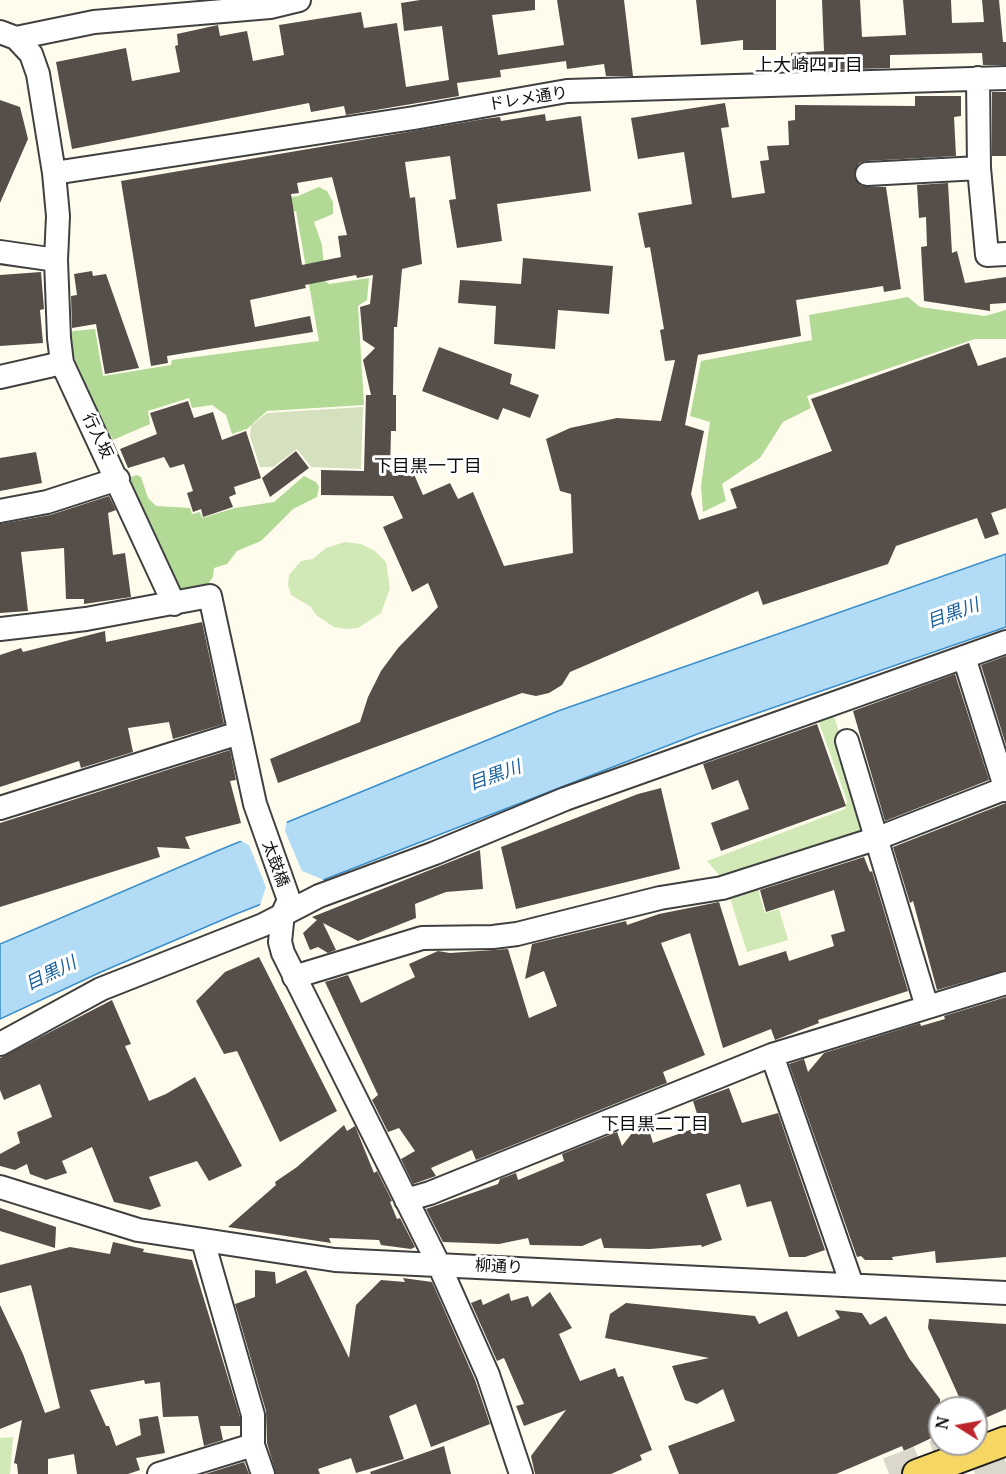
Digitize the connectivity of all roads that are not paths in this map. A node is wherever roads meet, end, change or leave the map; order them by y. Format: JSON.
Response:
{"nodes":[{"id":1,"x":299,"y":0,"type":"edge"},
{"id":2,"x":8,"y":35,"type":"edge"},
{"id":3,"x":978,"y":78,"type":"junction"},
{"id":4,"x":1006,"y":78,"type":"edge"},
{"id":5,"x":979,"y":168,"type":"junction"},
{"id":6,"x":54,"y":173,"type":"junction"},
{"id":7,"x":867,"y":174,"type":"dead end"},
{"id":8,"x":0,"y":252,"type":"edge"},
{"id":9,"x":1006,"y":254,"type":"edge"},
{"id":10,"x":56,"y":260,"type":"junction"},
{"id":11,"x":62,"y":363,"type":"junction"},
{"id":12,"x":0,"y":377,"type":"edge"},
{"id":13,"x":118,"y":479,"type":"junction"},
{"id":14,"x":0,"y":511,"type":"edge"},
{"id":15,"x":174,"y":604,"type":"junction"},
{"id":16,"x":0,"y":630,"type":"edge"},
{"id":17,"x":1006,"y":642,"type":"edge"},
{"id":18,"x":963,"y":657,"type":"junction"},
{"id":19,"x":239,"y":733,"type":"junction"},
{"id":20,"x":847,"y":741,"type":"dead end"},
{"id":21,"x":1006,"y":789,"type":"edge"},
{"id":22,"x":0,"y":808,"type":"edge"},
{"id":23,"x":878,"y":838,"type":"junction"},
{"id":24,"x":286,"y":906,"type":"junction"},
{"id":25,"x":294,"y":977,"type":"junction"},
{"id":26,"x":1006,"y":983,"type":"edge"},
{"id":27,"x":927,"y":1007,"type":"junction"},
{"id":28,"x":0,"y":1044,"type":"edge"},
{"id":29,"x":772,"y":1055,"type":"junction"},
{"id":30,"x":0,"y":1187,"type":"edge"},
{"id":31,"x":406,"y":1200,"type":"junction"},
{"id":32,"x":203,"y":1241,"type":"junction"},
{"id":33,"x":440,"y":1264,"type":"junction"},
{"id":34,"x":852,"y":1285,"type":"junction"},
{"id":35,"x":1006,"y":1293,"type":"edge"},
{"id":36,"x":1006,"y":1441,"type":"edge"},
{"id":37,"x":253,"y":1445,"type":"junction"},
{"id":38,"x":159,"y":1474,"type":"edge"},
{"id":39,"x":263,"y":1474,"type":"edge"},
{"id":40,"x":521,"y":1474,"type":"edge"},
{"id":41,"x":917,"y":1474,"type":"edge"}],
"edges":[{"from":1,"to":2,"type":"street"},
{"from":2,"to":6,"type":"street","name":"行人坂"},
{"from":3,"to":4,"type":"street","name":"ドレメ通り"},
{"from":3,"to":5,"type":"street"},
{"from":3,"to":6,"type":"street","name":"ドレメ通り"},
{"from":5,"to":7,"type":"street"},
{"from":5,"to":9,"type":"street"},
{"from":6,"to":10,"type":"street","name":"行人坂"},
{"from":8,"to":10,"type":"street"},
{"from":10,"to":11,"type":"street","name":"行人坂"},
{"from":11,"to":12,"type":"street"},
{"from":11,"to":13,"type":"street","name":"行人坂"},
{"from":13,"to":14,"type":"street"},
{"from":13,"to":15,"type":"street","name":"行人坂"},
{"from":15,"to":16,"type":"street"},
{"from":15,"to":19,"type":"street","name":"太鼓橋"},
{"from":17,"to":18,"type":"street"},
{"from":18,"to":21,"type":"street"},
{"from":18,"to":24,"type":"street"},
{"from":19,"to":22,"type":"street"},
{"from":19,"to":24,"type":"street","name":"太鼓橋"},
{"from":20,"to":23,"type":"street"},
{"from":21,"to":23,"type":"street"},
{"from":23,"to":25,"type":"street"},
{"from":23,"to":27,"type":"street"},
{"from":24,"to":25,"type":"street"},
{"from":24,"to":28,"type":"street"},
{"from":25,"to":31,"type":"street"},
{"from":26,"to":27,"type":"street"},
{"from":27,"to":29,"type":"street"},
{"from":29,"to":31,"type":"street"},
{"from":29,"to":34,"type":"street"},
{"from":30,"to":32,"type":"street","name":"柳通り"},
{"from":31,"to":33,"type":"street"},
{"from":32,"to":33,"type":"street","name":"柳通り"},
{"from":32,"to":37,"type":"street"},
{"from":33,"to":34,"type":"street","name":"柳通り"},
{"from":33,"to":40,"type":"street"},
{"from":34,"to":35,"type":"street","name":"柳通り"},
{"from":36,"to":41,"type":"main road"},
{"from":37,"to":38,"type":"street"},
{"from":37,"to":39,"type":"street"}]}
